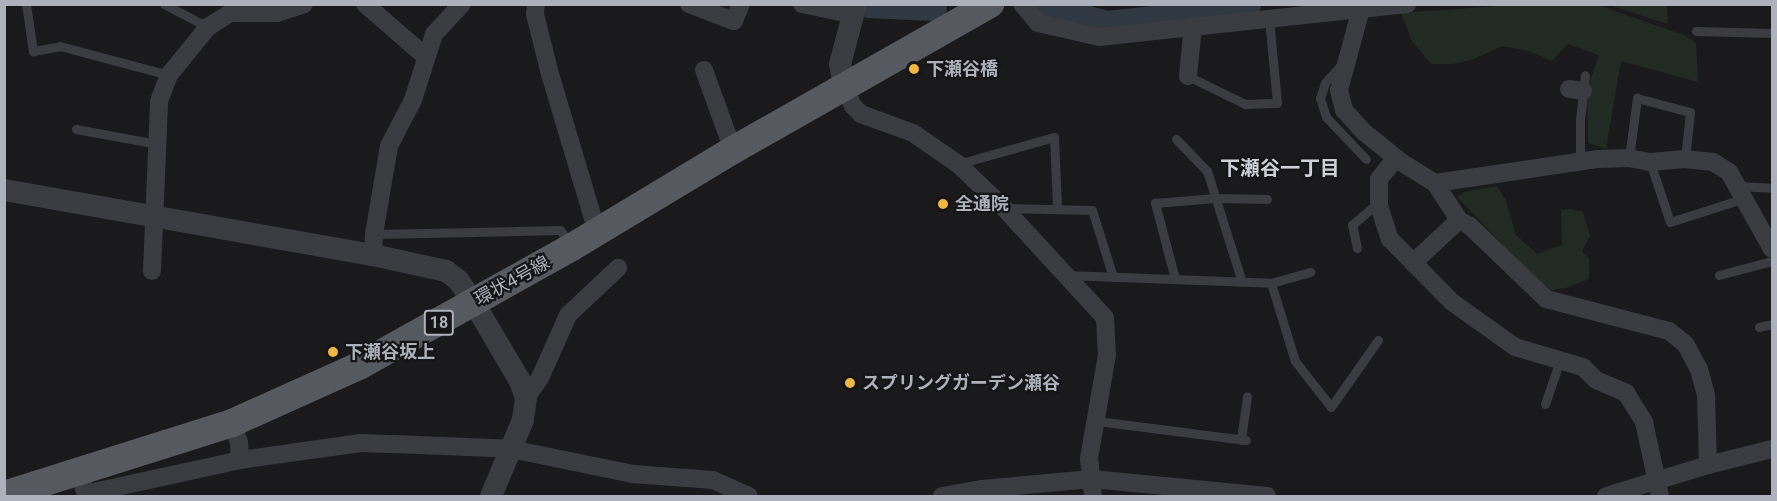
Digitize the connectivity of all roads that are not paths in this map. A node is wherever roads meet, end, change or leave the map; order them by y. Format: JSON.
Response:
{"nodes":[{"id":1,"x":26,"y":4,"type":"edge"},
{"id":2,"x":164,"y":4,"type":"edge"},
{"id":3,"x":304,"y":4,"type":"edge"},
{"id":4,"x":365,"y":4,"type":"edge"},
{"id":5,"x":462,"y":4,"type":"edge"},
{"id":6,"x":536,"y":4,"type":"edge"},
{"id":7,"x":689,"y":4,"type":"edge"},
{"id":8,"x":741,"y":4,"type":"edge"},
{"id":9,"x":802,"y":4,"type":"edge"},
{"id":10,"x":1022,"y":4,"type":"edge"},
{"id":11,"x":1407,"y":4,"type":"edge"},
{"id":12,"x":231,"y":9,"type":"edge"},
{"id":13,"x":1361,"y":9,"type":"junction"},
{"id":14,"x":856,"y":10,"type":"edge"},
{"id":15,"x":978,"y":11,"type":"edge"},
{"id":16,"x":1268,"y":11,"type":"edge"},
{"id":17,"x":1193,"y":26,"type":"junction"},
{"id":18,"x":208,"y":27,"type":"junction"},
{"id":19,"x":1696,"y":30,"type":"dead end"},
{"id":20,"x":1773,"y":33,"type":"edge"},
{"id":21,"x":426,"y":57,"type":"junction"},
{"id":22,"x":1347,"y":58,"type":"junction"},
{"id":23,"x":704,"y":70,"type":"dead end"},
{"id":24,"x":169,"y":75,"type":"junction"},
{"id":25,"x":1188,"y":76,"type":"joint"},
{"id":26,"x":1579,"y":85,"type":"dead end"},
{"id":27,"x":844,"y":88,"type":"junction"},
{"id":28,"x":76,"y":129,"type":"dead end"},
{"id":29,"x":1176,"y":139,"type":"dead end"},
{"id":30,"x":157,"y":144,"type":"junction"},
{"id":31,"x":733,"y":150,"type":"junction"},
{"id":32,"x":1396,"y":158,"type":"junction"},
{"id":33,"x":1629,"y":158,"type":"junction"},
{"id":34,"x":1366,"y":159,"type":"dead end"},
{"id":35,"x":1685,"y":159,"type":"junction"},
{"id":36,"x":1580,"y":162,"type":"junction"},
{"id":37,"x":1650,"y":162,"type":"junction"},
{"id":38,"x":958,"y":164,"type":"junction"},
{"id":39,"x":1435,"y":183,"type":"junction"},
{"id":40,"x":1773,"y":188,"type":"edge"},
{"id":41,"x":4,"y":190,"type":"edge"},
{"id":42,"x":1741,"y":192,"type":"junction"},
{"id":43,"x":1215,"y":198,"type":"junction"},
{"id":44,"x":1268,"y":199,"type":"dead end"},
{"id":45,"x":1378,"y":202,"type":"junction"},
{"id":46,"x":1004,"y":207,"type":"junction"},
{"id":47,"x":1057,"y":207,"type":"junction"},
{"id":48,"x":155,"y":216,"type":"junction"},
{"id":49,"x":1459,"y":219,"type":"junction"},
{"id":50,"x":597,"y":232,"type":"junction"},
{"id":51,"x":373,"y":245,"type":"junction"},
{"id":52,"x":572,"y":247,"type":"junction"},
{"id":53,"x":1357,"y":248,"type":"dead end"},
{"id":54,"x":1773,"y":249,"type":"edge"},
{"id":55,"x":1773,"y":261,"type":"edge"},
{"id":56,"x":1413,"y":263,"type":"junction"},
{"id":57,"x":618,"y":268,"type":"dead end"},
{"id":58,"x":152,"y":271,"type":"dead end"},
{"id":59,"x":1310,"y":272,"type":"dead end"},
{"id":60,"x":1065,"y":275,"type":"junction"},
{"id":61,"x":1719,"y":275,"type":"dead end"},
{"id":62,"x":1113,"y":277,"type":"junction"},
{"id":63,"x":1175,"y":279,"type":"junction"},
{"id":64,"x":1242,"y":282,"type":"junction"},
{"id":65,"x":1270,"y":283,"type":"junction"},
{"id":66,"x":474,"y":303,"type":"junction"},
{"id":67,"x":1773,"y":324,"type":"edge"},
{"id":68,"x":1759,"y":327,"type":"dead end"},
{"id":69,"x":1378,"y":340,"type":"dead end"},
{"id":70,"x":1560,"y":360,"type":"junction"},
{"id":71,"x":1247,"y":396,"type":"dead end"},
{"id":72,"x":526,"y":398,"type":"junction"},
{"id":73,"x":1545,"y":404,"type":"dead end"},
{"id":74,"x":1097,"y":421,"type":"junction"},
{"id":75,"x":232,"y":423,"type":"junction"},
{"id":76,"x":511,"y":449,"type":"junction"},
{"id":77,"x":1773,"y":449,"type":"edge"},
{"id":78,"x":240,"y":460,"type":"junction"},
{"id":79,"x":1708,"y":465,"type":"junction"},
{"id":80,"x":79,"y":471,"type":"junction"},
{"id":81,"x":1093,"y":488,"type":"edge"},
{"id":82,"x":1659,"y":489,"type":"edge"},
{"id":83,"x":1015,"y":491,"type":"edge"},
{"id":84,"x":1203,"y":494,"type":"edge"},
{"id":85,"x":4,"y":495,"type":"edge"},
{"id":86,"x":491,"y":496,"type":"edge"},
{"id":87,"x":749,"y":496,"type":"edge"},
{"id":88,"x":942,"y":496,"type":"edge"},
{"id":89,"x":1267,"y":496,"type":"edge"},
{"id":90,"x":1606,"y":496,"type":"edge"}],
"edges":[{"from":1,"to":24,"type":"lane"},
{"from":2,"to":18,"type":"lane"},
{"from":3,"to":12,"type":"street"},
{"from":4,"to":21,"type":"street"},
{"from":5,"to":21,"type":"street"},
{"from":6,"to":50,"type":"street"},
{"from":7,"to":8,"type":"street"},
{"from":9,"to":14,"type":"street"},
{"from":10,"to":17,"type":"street"},
{"from":11,"to":13,"type":"street"},
{"from":12,"to":18,"type":"street"},
{"from":13,"to":16,"type":"street"},
{"from":13,"to":22,"type":"street"},
{"from":14,"to":27,"type":"street"},
{"from":15,"to":27,"type":"main road","name":"環状4号線","number":"18"},
{"from":16,"to":17,"type":"street"},
{"from":16,"to":25,"type":"lane"},
{"from":17,"to":25,"type":"street"},
{"from":18,"to":24,"type":"street"},
{"from":19,"to":20,"type":"lane"},
{"from":21,"to":51,"type":"street"},
{"from":22,"to":32,"type":"street"},
{"from":22,"to":34,"type":"lane"},
{"from":23,"to":31,"type":"street"},
{"from":24,"to":30,"type":"street"},
{"from":26,"to":36,"type":"lane"},
{"from":27,"to":31,"type":"main road","name":"環状4号線","number":"18"},
{"from":27,"to":38,"type":"street"},
{"from":28,"to":30,"type":"lane"},
{"from":29,"to":43,"type":"lane"},
{"from":30,"to":48,"type":"street"},
{"from":31,"to":50,"type":"main road","name":"環状4号線","number":"18"},
{"from":32,"to":39,"type":"street"},
{"from":32,"to":45,"type":"street"},
{"from":33,"to":35,"type":"lane"},
{"from":33,"to":36,"type":"street"},
{"from":33,"to":37,"type":"street"},
{"from":35,"to":37,"type":"street"},
{"from":35,"to":42,"type":"street"},
{"from":36,"to":39,"type":"street"},
{"from":37,"to":42,"type":"lane"},
{"from":38,"to":46,"type":"street"},
{"from":38,"to":47,"type":"lane"},
{"from":39,"to":49,"type":"street"},
{"from":40,"to":42,"type":"lane"},
{"from":41,"to":48,"type":"street"},
{"from":42,"to":54,"type":"street"},
{"from":43,"to":44,"type":"lane"},
{"from":43,"to":63,"type":"lane"},
{"from":43,"to":64,"type":"lane"},
{"from":45,"to":53,"type":"lane"},
{"from":45,"to":56,"type":"street"},
{"from":46,"to":47,"type":"lane"},
{"from":46,"to":60,"type":"street"},
{"from":47,"to":62,"type":"lane"},
{"from":48,"to":51,"type":"street"},
{"from":48,"to":58,"type":"street"},
{"from":49,"to":56,"type":"street"},
{"from":49,"to":79,"type":"street"},
{"from":50,"to":52,"type":"main road","name":"環状4号線","number":"18"},
{"from":51,"to":52,"type":"lane"},
{"from":51,"to":66,"type":"street"},
{"from":52,"to":66,"type":"main road","name":"環状4号線","number":"18"},
{"from":55,"to":61,"type":"lane"},
{"from":56,"to":70,"type":"street"},
{"from":57,"to":72,"type":"street"},
{"from":59,"to":65,"type":"lane"},
{"from":60,"to":62,"type":"lane"},
{"from":60,"to":74,"type":"street"},
{"from":62,"to":63,"type":"lane"},
{"from":63,"to":64,"type":"lane"},
{"from":64,"to":65,"type":"lane"},
{"from":65,"to":69,"type":"lane"},
{"from":66,"to":72,"type":"street"},
{"from":66,"to":75,"type":"main road","name":"環状4号線","number":"18"},
{"from":67,"to":68,"type":"lane"},
{"from":70,"to":73,"type":"lane"},
{"from":70,"to":82,"type":"street"},
{"from":71,"to":74,"type":"lane"},
{"from":72,"to":76,"type":"street"},
{"from":74,"to":81,"type":"street"},
{"from":75,"to":78,"type":"street"},
{"from":75,"to":80,"type":"main road","name":"環状4号線","number":"18"},
{"from":76,"to":78,"type":"street"},
{"from":76,"to":86,"type":"street"},
{"from":76,"to":87,"type":"street"},
{"from":77,"to":79,"type":"street"},
{"from":78,"to":80,"type":"street"},
{"from":79,"to":82,"type":"street"},
{"from":80,"to":85,"type":"main road","name":"環状4号線","number":"18"},
{"from":81,"to":83,"type":"street"},
{"from":81,"to":84,"type":"street"},
{"from":82,"to":90,"type":"street"},
{"from":83,"to":88,"type":"street"},
{"from":84,"to":89,"type":"street"}]}
